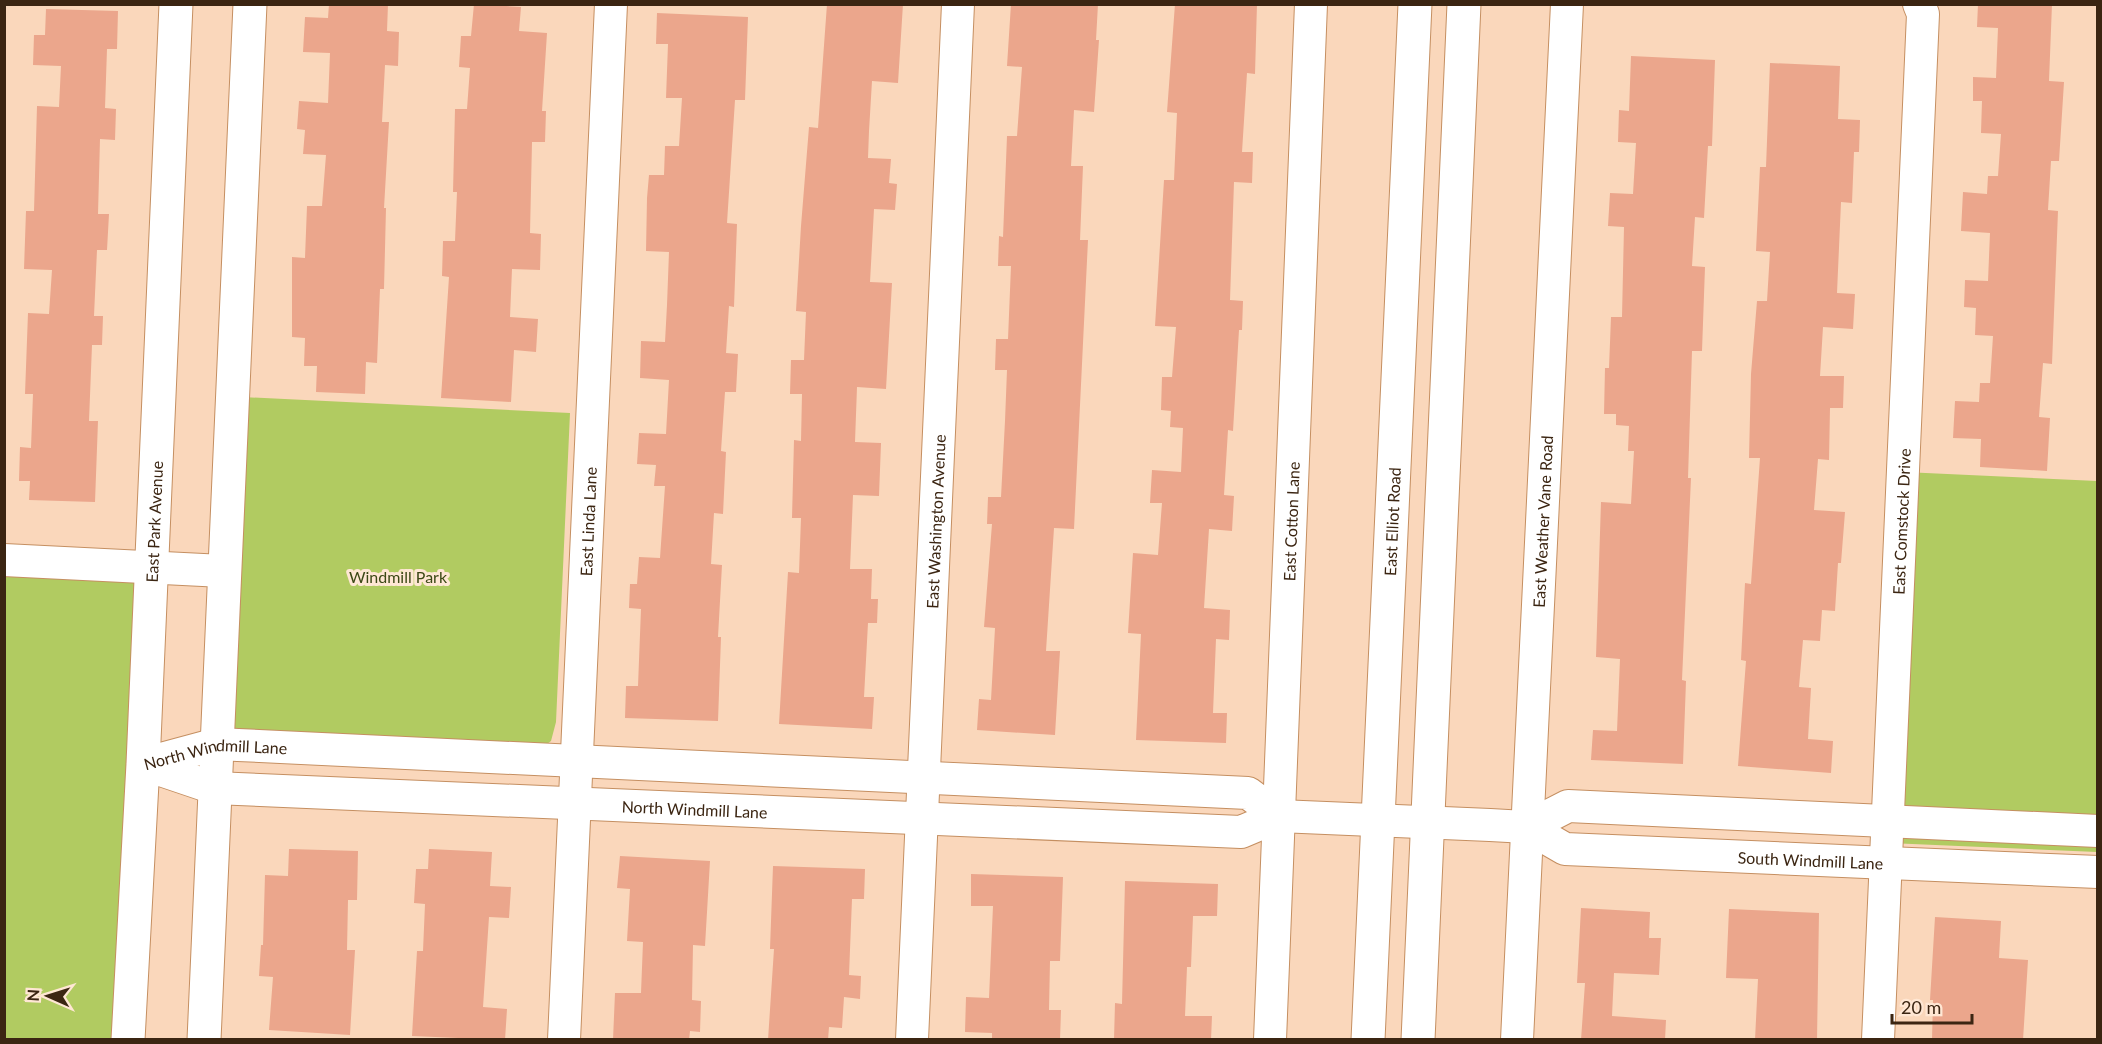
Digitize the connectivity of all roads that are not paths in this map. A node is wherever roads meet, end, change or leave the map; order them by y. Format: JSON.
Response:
{"nodes":[{"id":1,"x":176,"y":4,"type":"edge"},
{"id":2,"x":250,"y":4,"type":"edge"},
{"id":3,"x":611,"y":4,"type":"edge"},
{"id":4,"x":958,"y":4,"type":"edge"},
{"id":5,"x":1311,"y":4,"type":"edge"},
{"id":6,"x":1415,"y":4,"type":"edge"},
{"id":7,"x":1464,"y":4,"type":"edge"},
{"id":8,"x":1567,"y":4,"type":"edge"},
{"id":9,"x":1918,"y":4,"type":"edge"},
{"id":10,"x":4,"y":560,"type":"edge"},
{"id":11,"x":152,"y":567,"type":"junction"},
{"id":12,"x":223,"y":571,"type":"junction"},
{"id":13,"x":217,"y":744,"type":"junction"},
{"id":14,"x":576,"y":763,"type":"junction"},
{"id":15,"x":143,"y":764,"type":"junction"},
{"id":16,"x":924,"y":779,"type":"junction"},
{"id":17,"x":214,"y":788,"type":"junction"},
{"id":18,"x":575,"y":803,"type":"junction"},
{"id":19,"x":1280,"y":816,"type":"junction"},
{"id":20,"x":922,"y":818,"type":"junction"},
{"id":21,"x":1403,"y":821,"type":"junction"},
{"id":22,"x":1889,"y":822,"type":"junction"},
{"id":23,"x":1527,"y":827,"type":"junction"},
{"id":24,"x":2097,"y":831,"type":"edge"},
{"id":25,"x":1887,"y":863,"type":"junction"},
{"id":26,"x":2097,"y":872,"type":"edge"},
{"id":27,"x":128,"y":1040,"type":"edge"},
{"id":28,"x":204,"y":1040,"type":"edge"},
{"id":29,"x":564,"y":1040,"type":"edge"},
{"id":30,"x":912,"y":1040,"type":"edge"},
{"id":31,"x":1270,"y":1040,"type":"edge"},
{"id":32,"x":1368,"y":1040,"type":"edge"},
{"id":33,"x":1418,"y":1040,"type":"edge"},
{"id":34,"x":1517,"y":1040,"type":"edge"},
{"id":35,"x":1878,"y":1040,"type":"edge"}],
"edges":[{"from":1,"to":11,"type":"street","name":"East Park Avenue"},
{"from":2,"to":12,"type":"street"},
{"from":3,"to":14,"type":"street","name":"East Linda Lane"},
{"from":4,"to":16,"type":"street","name":"East Washington Avenue"},
{"from":5,"to":19,"type":"street","name":"East Cotton Lane"},
{"from":6,"to":21,"type":"street","name":"East Elliot Road"},
{"from":7,"to":21,"type":"street","name":"East Elliot Road"},
{"from":8,"to":23,"type":"street","name":"East Weather Vane Road"},
{"from":9,"to":22,"type":"street","name":"East Comstock Drive"},
{"from":10,"to":11,"type":"street"},
{"from":11,"to":12,"type":"street"},
{"from":11,"to":15,"type":"street","name":"East Park Avenue"},
{"from":12,"to":13,"type":"street"},
{"from":13,"to":14,"type":"street","name":"North Windmill Lane"},
{"from":13,"to":15,"type":"street","name":"North Windmill Lane"},
{"from":13,"to":17,"type":"street"},
{"from":14,"to":16,"type":"street","name":"North Windmill Lane"},
{"from":14,"to":18,"type":"street","name":"East Linda Lane"},
{"from":15,"to":17,"type":"street","name":"North Windmill Lane"},
{"from":15,"to":27,"type":"street","name":"East Park Avenue"},
{"from":16,"to":19,"type":"street","name":"North Windmill Lane"},
{"from":16,"to":20,"type":"street","name":"East Washington Avenue"},
{"from":17,"to":18,"type":"street","name":"North Windmill Lane"},
{"from":17,"to":28,"type":"street"},
{"from":18,"to":20,"type":"street","name":"North Windmill Lane"},
{"from":18,"to":29,"type":"street","name":"East Linda Lane"},
{"from":19,"to":20,"type":"street","name":"North Windmill Lane"},
{"from":19,"to":21,"type":"street","name":"North Windmill Lane"},
{"from":19,"to":31,"type":"street","name":"East Cotton Lane"},
{"from":20,"to":30,"type":"street","name":"East Washington Avenue"},
{"from":21,"to":23,"type":"street","name":"South Windmill Lane"},
{"from":21,"to":32,"type":"street","name":"East Elliot Road"},
{"from":21,"to":33,"type":"street","name":"East Elliot Road"},
{"from":22,"to":23,"type":"street"},
{"from":22,"to":24,"type":"street"},
{"from":22,"to":25,"type":"street","name":"East Comstock Drive"},
{"from":23,"to":25,"type":"street","name":"South Windmill Lane"},
{"from":23,"to":34,"type":"street","name":"East Weather Vane Road"},
{"from":25,"to":26,"type":"street","name":"South Windmill Lane"},
{"from":25,"to":35,"type":"street","name":"East Comstock Drive"}]}
